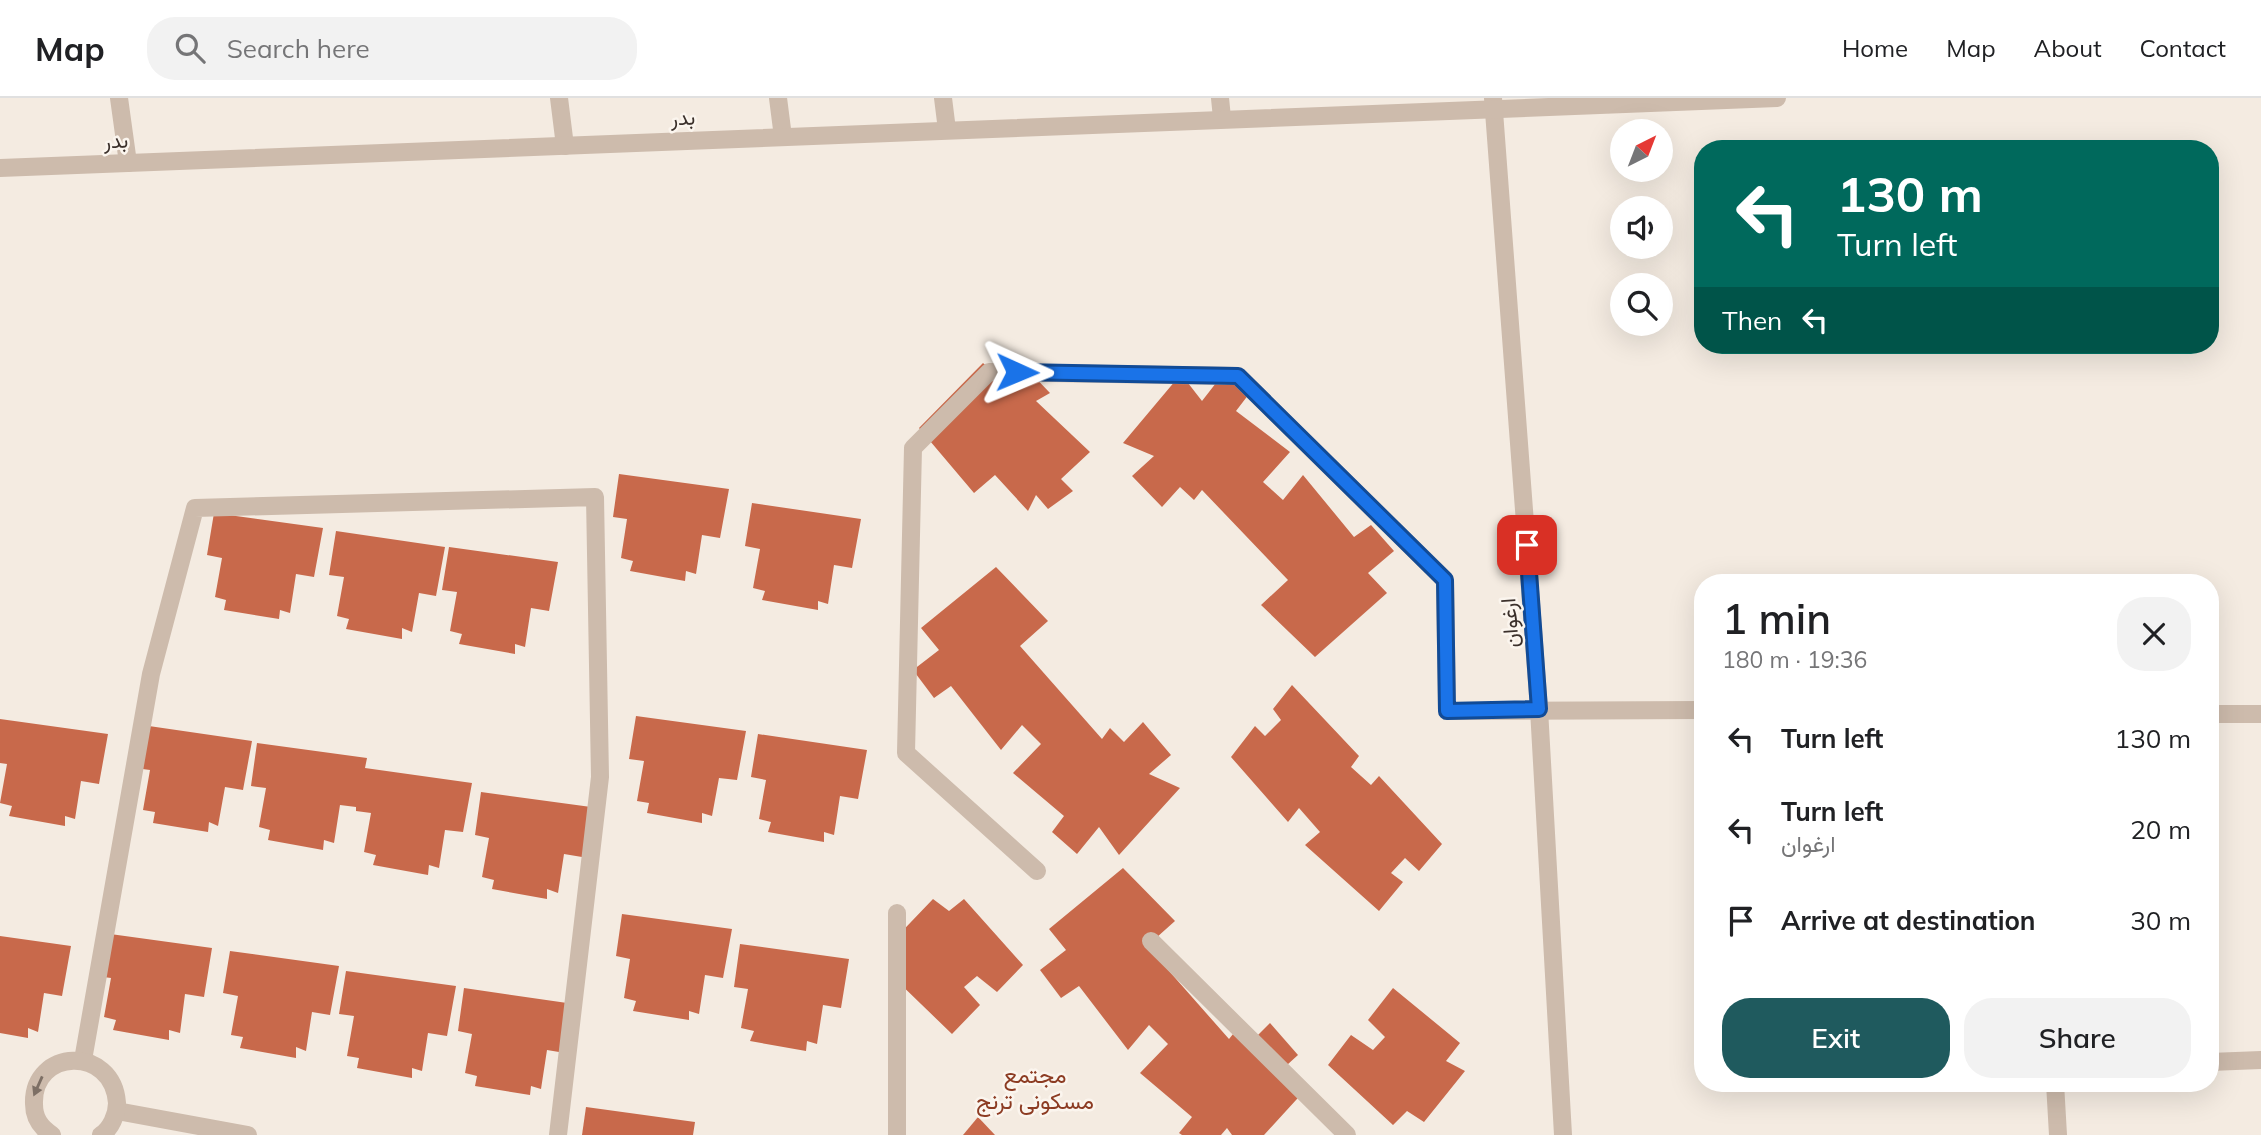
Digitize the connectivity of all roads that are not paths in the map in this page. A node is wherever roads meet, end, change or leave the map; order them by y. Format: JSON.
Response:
{"nodes":[{"id":1,"x":119,"y":98,"type":"edge"},
{"id":2,"x":559,"y":98,"type":"edge"},
{"id":3,"x":778,"y":98,"type":"edge"},
{"id":4,"x":943,"y":98,"type":"edge"},
{"id":5,"x":1220,"y":98,"type":"edge"},
{"id":6,"x":1777,"y":98,"type":"edge"},
{"id":7,"x":1494,"y":103,"type":"edge"},
{"id":8,"x":1222,"y":118,"type":"junction"},
{"id":9,"x":947,"y":130,"type":"junction"},
{"id":10,"x":783,"y":137,"type":"junction"},
{"id":11,"x":565,"y":146,"type":"junction"},
{"id":12,"x":128,"y":163,"type":"junction"},
{"id":13,"x":0,"y":168,"type":"edge"},
{"id":14,"x":1539,"y":709,"type":"junction"},
{"id":15,"x":1694,"y":710,"type":"edge"},
{"id":16,"x":2219,"y":714,"type":"edge"},
{"id":17,"x":2261,"y":714,"type":"edge"},
{"id":18,"x":1037,"y":871,"type":"dead end"},
{"id":19,"x":897,"y":913,"type":"dead end"},
{"id":20,"x":1151,"y":941,"type":"dead end"},
{"id":21,"x":83,"y":1060,"type":"junction"},
{"id":22,"x":2261,"y":1060,"type":"edge"},
{"id":23,"x":2219,"y":1062,"type":"edge"},
{"id":24,"x":2056,"y":1092,"type":"edge"},
{"id":25,"x":117,"y":1111,"type":"junction"},
{"id":26,"x":44,"y":1133,"type":"edge"},
{"id":27,"x":101,"y":1135,"type":"edge"},
{"id":28,"x":248,"y":1135,"type":"edge"},
{"id":29,"x":558,"y":1135,"type":"edge"},
{"id":30,"x":897,"y":1135,"type":"edge"},
{"id":31,"x":1348,"y":1135,"type":"edge"},
{"id":32,"x":1563,"y":1135,"type":"edge"},
{"id":33,"x":2058,"y":1135,"type":"edge"}],
"edges":[{"from":1,"to":12,"type":"street"},
{"from":2,"to":11,"type":"street"},
{"from":3,"to":10,"type":"street"},
{"from":4,"to":9,"type":"street"},
{"from":5,"to":8,"type":"street"},
{"from":6,"to":7,"type":"street","name":"بدر"},
{"from":7,"to":8,"type":"street","name":"بدر"},
{"from":7,"to":14,"type":"street","name":"ارغوان"},
{"from":8,"to":9,"type":"street","name":"بدر"},
{"from":9,"to":10,"type":"street","name":"بدر"},
{"from":10,"to":11,"type":"street","name":"بدر"},
{"from":11,"to":12,"type":"street","name":"بدر"},
{"from":12,"to":13,"type":"street","name":"بدر"},
{"from":14,"to":15,"type":"street"},
{"from":14,"to":18,"type":"street"},
{"from":14,"to":32,"type":"street","name":"ارغوان"},
{"from":16,"to":17,"type":"street"},
{"from":19,"to":30,"type":"street"},
{"from":20,"to":31,"type":"street"},
{"from":21,"to":25,"type":"street"},
{"from":21,"to":26,"type":"street","one_way":true},
{"from":21,"to":29,"type":"street"},
{"from":22,"to":23,"type":"street"},
{"from":24,"to":33,"type":"street"},
{"from":25,"to":27,"type":"street"},
{"from":25,"to":28,"type":"street"}]}
